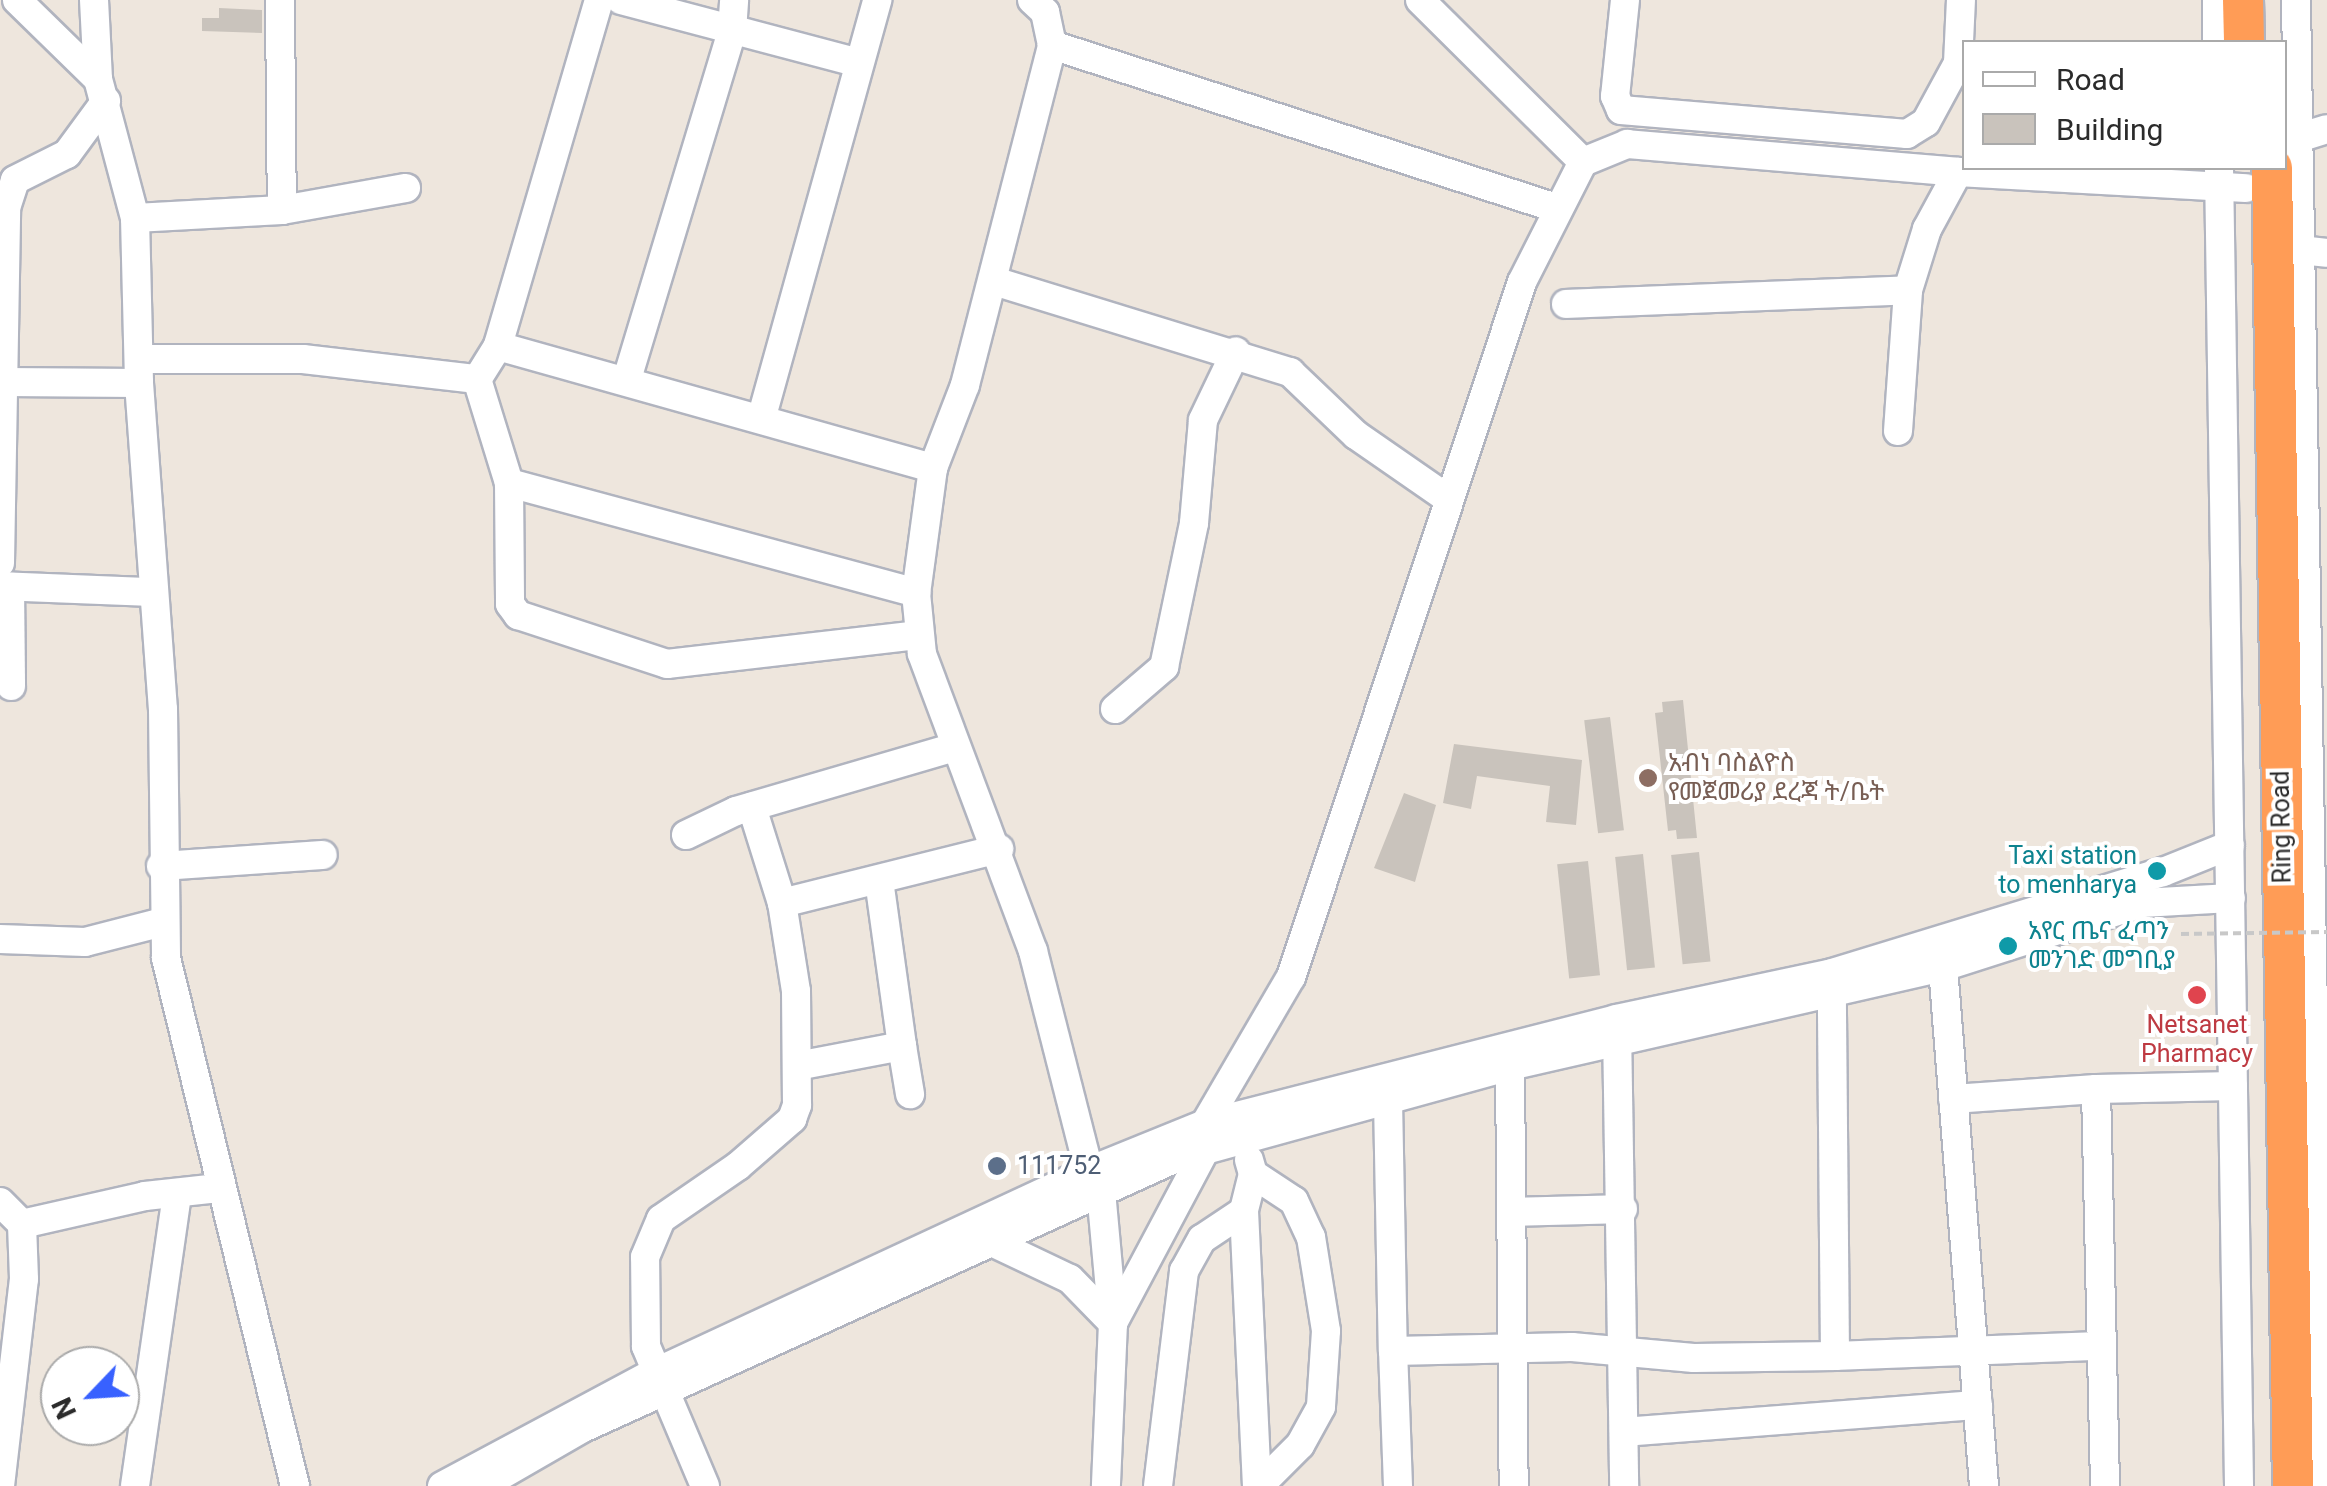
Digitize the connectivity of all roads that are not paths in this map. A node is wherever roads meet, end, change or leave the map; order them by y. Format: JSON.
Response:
{"nodes":[{"id":1,"x":17,"y":0,"type":"edge"},
{"id":2,"x":94,"y":0,"type":"edge"},
{"id":3,"x":280,"y":0,"type":"edge"},
{"id":4,"x":599,"y":0,"type":"edge"},
{"id":5,"x":621,"y":0,"type":"edge"},
{"id":6,"x":734,"y":0,"type":"edge"},
{"id":7,"x":877,"y":0,"type":"edge"},
{"id":8,"x":1032,"y":0,"type":"edge"},
{"id":9,"x":1420,"y":0,"type":"edge"},
{"id":10,"x":1625,"y":0,"type":"edge"},
{"id":11,"x":1961,"y":0,"type":"edge"},
{"id":12,"x":2216,"y":0,"type":"edge"},
{"id":13,"x":2243,"y":0,"type":"edge"},
{"id":14,"x":2270,"y":0,"type":"edge"},
{"id":15,"x":2296,"y":0,"type":"edge"},
{"id":16,"x":732,"y":31,"type":"junction"},
{"id":17,"x":2217,"y":40,"type":"edge"},
{"id":18,"x":2244,"y":40,"type":"edge"},
{"id":19,"x":2270,"y":40,"type":"edge"},
{"id":20,"x":2285,"y":40,"type":"edge"},
{"id":21,"x":1052,"y":45,"type":"junction"},
{"id":22,"x":859,"y":62,"type":"junction"},
{"id":23,"x":102,"y":90,"type":"junction"},
{"id":24,"x":2327,"y":130,"type":"edge"},
{"id":25,"x":2287,"y":151,"type":"edge"},
{"id":26,"x":1583,"y":162,"type":"junction"},
{"id":27,"x":2250,"y":170,"type":"edge"},
{"id":28,"x":1958,"y":172,"type":"junction"},
{"id":29,"x":406,"y":188,"type":"dead end"},
{"id":30,"x":2,"y":207,"type":"edge"},
{"id":31,"x":1556,"y":208,"type":"junction"},
{"id":32,"x":282,"y":210,"type":"junction"},
{"id":33,"x":135,"y":218,"type":"junction"},
{"id":34,"x":2314,"y":251,"type":"edge"},
{"id":35,"x":994,"y":281,"type":"junction"},
{"id":36,"x":1908,"y":290,"type":"junction"},
{"id":37,"x":1566,"y":304,"type":"dead end"},
{"id":38,"x":498,"y":346,"type":"junction"},
{"id":39,"x":1236,"y":350,"type":"junction"},
{"id":40,"x":139,"y":371,"type":"junction"},
{"id":41,"x":477,"y":378,"type":"junction"},
{"id":42,"x":628,"y":379,"type":"junction"},
{"id":43,"x":2,"y":386,"type":"edge"},
{"id":44,"x":762,"y":416,"type":"junction"},
{"id":45,"x":1898,"y":432,"type":"dead end"},
{"id":46,"x":933,"y":468,"type":"junction"},
{"id":47,"x":509,"y":483,"type":"junction"},
{"id":48,"x":1447,"y":498,"type":"junction"},
{"id":49,"x":3,"y":579,"type":"edge"},
{"id":50,"x":151,"y":592,"type":"junction"},
{"id":51,"x":916,"y":594,"type":"junction"},
{"id":52,"x":918,"y":635,"type":"junction"},
{"id":53,"x":2316,"y":641,"type":"edge"},
{"id":54,"x":12,"y":686,"type":"dead end"},
{"id":55,"x":1115,"y":709,"type":"dead end"},
{"id":56,"x":952,"y":748,"type":"junction"},
{"id":57,"x":752,"y":807,"type":"junction"},
{"id":58,"x":686,"y":835,"type":"dead end"},
{"id":59,"x":2230,"y":845,"type":"junction"},
{"id":60,"x":998,"y":849,"type":"junction"},
{"id":61,"x":323,"y":855,"type":"dead end"},
{"id":62,"x":161,"y":866,"type":"junction"},
{"id":63,"x":878,"y":880,"type":"junction"},
{"id":64,"x":2319,"y":895,"type":"edge"},
{"id":65,"x":2230,"y":898,"type":"junction"},
{"id":66,"x":782,"y":903,"type":"junction"},
{"id":67,"x":163,"y":922,"type":"junction"},
{"id":68,"x":0,"y":939,"type":"edge"},
{"id":69,"x":1943,"y":967,"type":"junction"},
{"id":70,"x":1832,"y":993,"type":"junction"},
{"id":71,"x":1617,"y":1031,"type":"junction"},
{"id":72,"x":902,"y":1046,"type":"junction"},
{"id":73,"x":797,"y":1066,"type":"junction"},
{"id":74,"x":1510,"y":1066,"type":"junction"},
{"id":75,"x":2233,"y":1086,"type":"junction"},
{"id":76,"x":2096,"y":1089,"type":"junction"},
{"id":77,"x":910,"y":1094,"type":"dead end"},
{"id":78,"x":1953,"y":1099,"type":"junction"},
{"id":79,"x":1388,"y":1100,"type":"junction"},
{"id":80,"x":1205,"y":1136,"type":"junction"},
{"id":81,"x":1243,"y":1138,"type":"junction"},
{"id":82,"x":1253,"y":1174,"type":"junction"},
{"id":83,"x":1095,"y":1181,"type":"junction"},
{"id":84,"x":219,"y":1188,"type":"junction"},
{"id":85,"x":177,"y":1195,"type":"junction"},
{"id":86,"x":0,"y":1202,"type":"edge"},
{"id":87,"x":1623,"y":1209,"type":"junction"},
{"id":88,"x":1244,"y":1211,"type":"junction"},
{"id":89,"x":1512,"y":1212,"type":"junction"},
{"id":90,"x":22,"y":1224,"type":"junction"},
{"id":91,"x":992,"y":1242,"type":"junction"},
{"id":92,"x":1113,"y":1323,"type":"junction"},
{"id":93,"x":2098,"y":1346,"type":"junction"},
{"id":94,"x":1514,"y":1347,"type":"junction"},
{"id":95,"x":1974,"y":1348,"type":"junction"},
{"id":96,"x":1392,"y":1350,"type":"junction"},
{"id":97,"x":1624,"y":1355,"type":"junction"},
{"id":98,"x":1835,"y":1356,"type":"junction"},
{"id":99,"x":658,"y":1383,"type":"junction"},
{"id":100,"x":1978,"y":1404,"type":"junction"},
{"id":101,"x":1624,"y":1432,"type":"junction"},
{"id":102,"x":0,"y":1486,"type":"edge"},
{"id":103,"x":136,"y":1486,"type":"edge"},
{"id":104,"x":295,"y":1486,"type":"edge"},
{"id":105,"x":442,"y":1486,"type":"edge"},
{"id":106,"x":482,"y":1486,"type":"edge"},
{"id":107,"x":705,"y":1486,"type":"edge"},
{"id":108,"x":1106,"y":1486,"type":"edge"},
{"id":109,"x":1158,"y":1486,"type":"edge"},
{"id":110,"x":1258,"y":1486,"type":"edge"},
{"id":111,"x":1398,"y":1486,"type":"edge"},
{"id":112,"x":1514,"y":1486,"type":"edge"},
{"id":113,"x":1624,"y":1486,"type":"edge"},
{"id":114,"x":1984,"y":1486,"type":"edge"},
{"id":115,"x":2105,"y":1486,"type":"edge"},
{"id":116,"x":2239,"y":1486,"type":"edge"},
{"id":117,"x":2266,"y":1486,"type":"edge"},
{"id":118,"x":2293,"y":1486,"type":"edge"},
{"id":119,"x":2321,"y":1486,"type":"edge"}],
"edges":[{"from":1,"to":23,"type":"street"},
{"from":2,"to":23,"type":"street"},
{"from":3,"to":32,"type":"street"},
{"from":4,"to":38,"type":"street"},
{"from":5,"to":16,"type":"street"},
{"from":6,"to":16,"type":"street"},
{"from":7,"to":22,"type":"street"},
{"from":8,"to":21,"type":"street"},
{"from":9,"to":26,"type":"street"},
{"from":10,"to":11,"type":"street"},
{"from":12,"to":17,"type":"street"},
{"from":13,"to":18,"type":"highway"},
{"from":14,"to":19,"type":"highway"},
{"from":15,"to":20,"type":"street"},
{"from":16,"to":22,"type":"street"},
{"from":16,"to":42,"type":"street"},
{"from":21,"to":31,"type":"street"},
{"from":21,"to":35,"type":"street"},
{"from":22,"to":44,"type":"street"},
{"from":23,"to":30,"type":"street"},
{"from":23,"to":33,"type":"street"},
{"from":24,"to":25,"type":"street"},
{"from":26,"to":28,"type":"street"},
{"from":26,"to":31,"type":"street"},
{"from":27,"to":28,"type":"street"},
{"from":27,"to":34,"type":"street"},
{"from":27,"to":59,"type":"street"},
{"from":27,"to":117,"type":"highway","name":"Ring Road"},
{"from":27,"to":118,"type":"highway","name":"Ring Road"},
{"from":28,"to":36,"type":"street"},
{"from":29,"to":32,"type":"street"},
{"from":30,"to":43,"type":"street"},
{"from":31,"to":48,"type":"street"},
{"from":32,"to":33,"type":"street"},
{"from":33,"to":40,"type":"street"},
{"from":34,"to":53,"type":"street"},
{"from":35,"to":39,"type":"street"},
{"from":35,"to":46,"type":"street"},
{"from":36,"to":37,"type":"street"},
{"from":36,"to":45,"type":"street"},
{"from":38,"to":41,"type":"street"},
{"from":38,"to":42,"type":"street"},
{"from":39,"to":48,"type":"street"},
{"from":39,"to":55,"type":"street"},
{"from":40,"to":41,"type":"street"},
{"from":40,"to":43,"type":"street"},
{"from":40,"to":50,"type":"street"},
{"from":41,"to":47,"type":"street"},
{"from":42,"to":44,"type":"street"},
{"from":43,"to":49,"type":"street"},
{"from":44,"to":46,"type":"street"},
{"from":46,"to":51,"type":"street"},
{"from":47,"to":51,"type":"street"},
{"from":47,"to":52,"type":"street"},
{"from":48,"to":80,"type":"street"},
{"from":49,"to":50,"type":"street"},
{"from":49,"to":54,"type":"street"},
{"from":50,"to":62,"type":"street"},
{"from":51,"to":52,"type":"street"},
{"from":52,"to":56,"type":"street"},
{"from":53,"to":64,"type":"street"},
{"from":56,"to":57,"type":"street"},
{"from":56,"to":60,"type":"street"},
{"from":57,"to":58,"type":"street"},
{"from":57,"to":66,"type":"street"},
{"from":59,"to":65,"type":"street"},
{"from":59,"to":71,"type":"street"},
{"from":60,"to":63,"type":"street"},
{"from":60,"to":83,"type":"street"},
{"from":61,"to":62,"type":"street"},
{"from":62,"to":67,"type":"street"},
{"from":63,"to":66,"type":"street"},
{"from":63,"to":72,"type":"street"},
{"from":64,"to":119,"type":"street"},
{"from":65,"to":69,"type":"street"},
{"from":65,"to":75,"type":"street"},
{"from":66,"to":73,"type":"street"},
{"from":67,"to":68,"type":"street"},
{"from":67,"to":84,"type":"street"},
{"from":69,"to":70,"type":"street"},
{"from":69,"to":78,"type":"street"},
{"from":70,"to":71,"type":"street"},
{"from":70,"to":98,"type":"street"},
{"from":71,"to":74,"type":"street"},
{"from":71,"to":80,"type":"street"},
{"from":71,"to":87,"type":"street"},
{"from":72,"to":73,"type":"street"},
{"from":72,"to":77,"type":"street"},
{"from":73,"to":99,"type":"street"},
{"from":74,"to":79,"type":"street"},
{"from":74,"to":89,"type":"street"},
{"from":75,"to":76,"type":"street"},
{"from":75,"to":116,"type":"street"},
{"from":76,"to":78,"type":"street"},
{"from":76,"to":93,"type":"street"},
{"from":78,"to":95,"type":"street"},
{"from":79,"to":81,"type":"street"},
{"from":79,"to":96,"type":"street"},
{"from":80,"to":81,"type":"street"},
{"from":80,"to":83,"type":"street"},
{"from":80,"to":92,"type":"street"},
{"from":81,"to":82,"type":"street"},
{"from":82,"to":88,"type":"street"},
{"from":82,"to":110,"type":"street"},
{"from":83,"to":91,"type":"street"},
{"from":83,"to":92,"type":"street"},
{"from":83,"to":99,"type":"street"},
{"from":84,"to":85,"type":"street"},
{"from":84,"to":104,"type":"street"},
{"from":85,"to":90,"type":"street"},
{"from":85,"to":103,"type":"street"},
{"from":86,"to":90,"type":"street"},
{"from":87,"to":89,"type":"street"},
{"from":87,"to":97,"type":"street"},
{"from":88,"to":109,"type":"street"},
{"from":88,"to":110,"type":"street"},
{"from":89,"to":94,"type":"street"},
{"from":90,"to":102,"type":"street"},
{"from":91,"to":92,"type":"street"},
{"from":91,"to":99,"type":"street"},
{"from":92,"to":108,"type":"street"},
{"from":93,"to":95,"type":"street"},
{"from":93,"to":115,"type":"street"},
{"from":94,"to":96,"type":"street"},
{"from":94,"to":97,"type":"street"},
{"from":94,"to":112,"type":"street"},
{"from":95,"to":98,"type":"street"},
{"from":95,"to":100,"type":"street"},
{"from":96,"to":111,"type":"street"},
{"from":97,"to":98,"type":"street"},
{"from":97,"to":101,"type":"street"},
{"from":99,"to":105,"type":"street"},
{"from":99,"to":106,"type":"street"},
{"from":99,"to":107,"type":"street"},
{"from":100,"to":101,"type":"street"},
{"from":100,"to":114,"type":"street"},
{"from":101,"to":113,"type":"street"}]}
